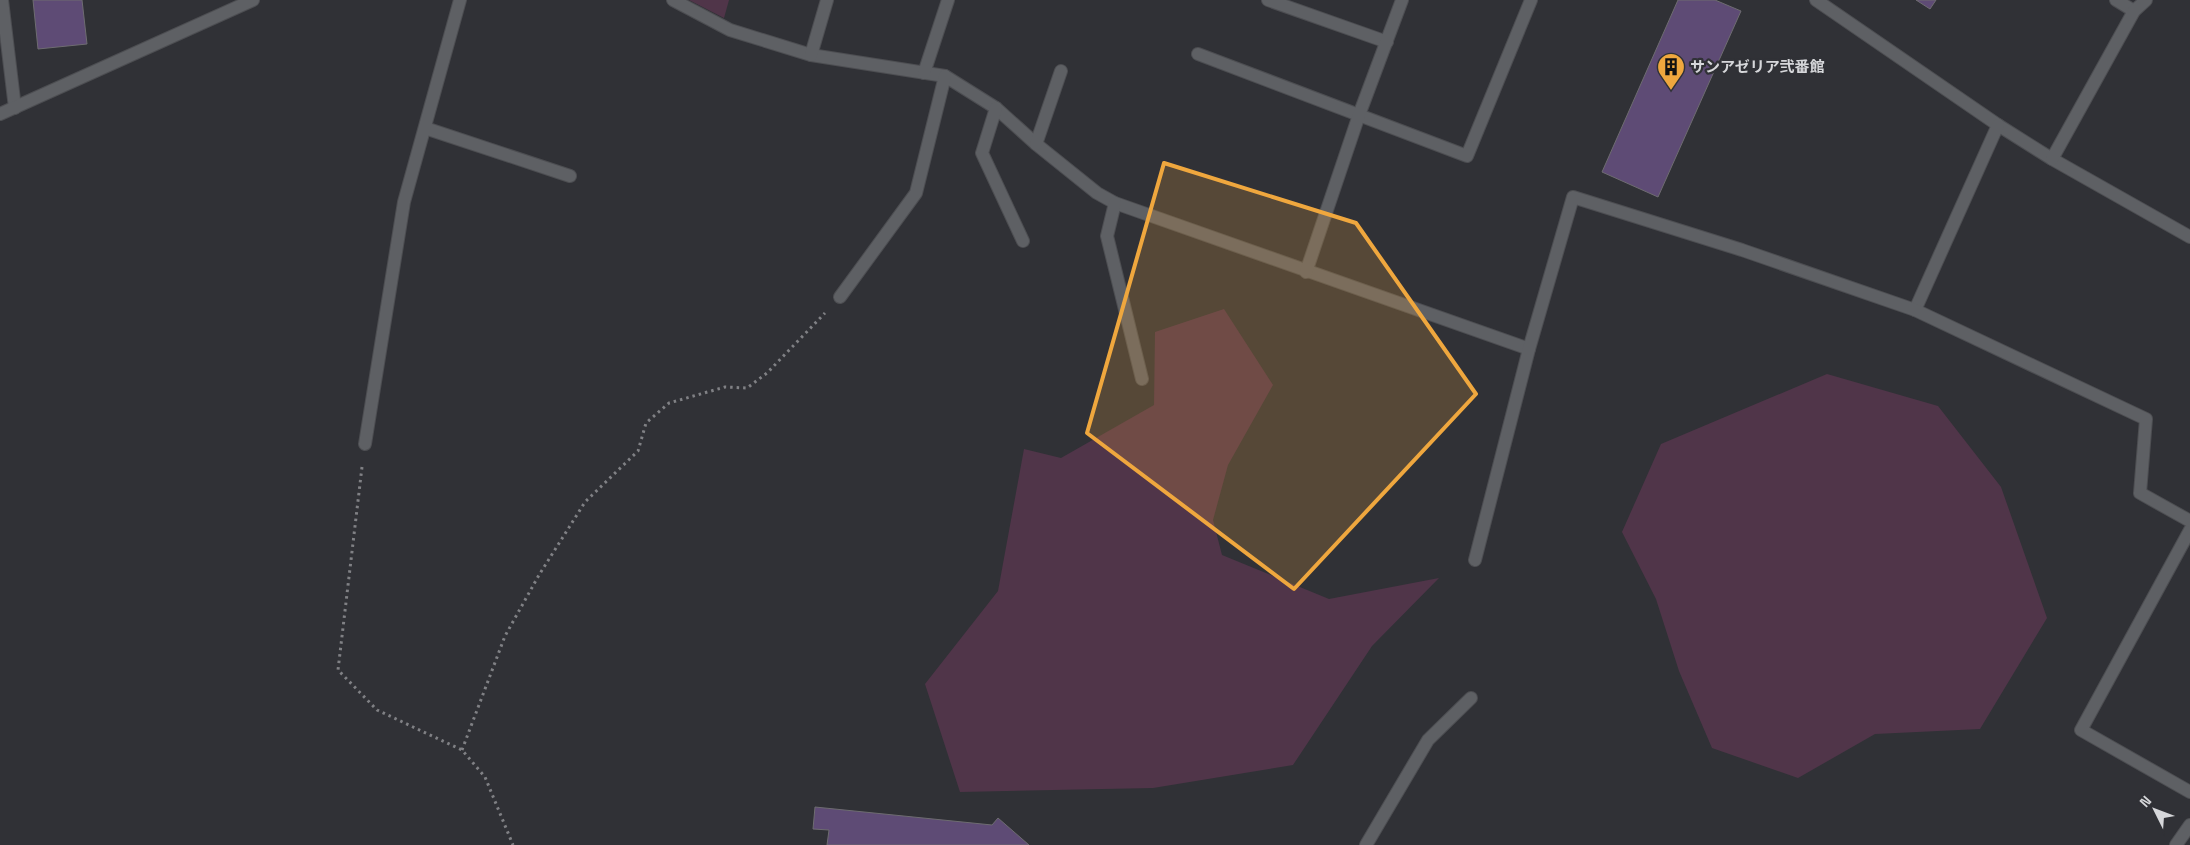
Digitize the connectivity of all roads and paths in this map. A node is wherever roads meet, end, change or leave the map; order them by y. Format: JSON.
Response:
{"nodes":[{"id":1,"x":253,"y":0,"type":"edge"},
{"id":2,"x":460,"y":0,"type":"edge"},
{"id":3,"x":673,"y":0,"type":"edge"},
{"id":4,"x":827,"y":0,"type":"edge"},
{"id":5,"x":948,"y":0,"type":"edge"},
{"id":6,"x":1268,"y":0,"type":"edge"},
{"id":7,"x":1402,"y":0,"type":"edge"},
{"id":8,"x":1531,"y":0,"type":"edge"},
{"id":9,"x":1816,"y":0,"type":"edge"},
{"id":10,"x":2116,"y":0,"type":"edge"},
{"id":11,"x":2146,"y":0,"type":"edge"},
{"id":12,"x":1,"y":6,"type":"edge"},
{"id":13,"x":2134,"y":11,"type":"junction"},
{"id":14,"x":1387,"y":42,"type":"junction"},
{"id":15,"x":1198,"y":54,"type":"dead end"},
{"id":16,"x":811,"y":55,"type":"junction"},
{"id":17,"x":1061,"y":71,"type":"dead end"},
{"id":18,"x":924,"y":73,"type":"junction"},
{"id":19,"x":945,"y":76,"type":"junction"},
{"id":20,"x":15,"y":108,"type":"junction"},
{"id":21,"x":996,"y":108,"type":"junction"},
{"id":22,"x":0,"y":114,"type":"edge"},
{"id":23,"x":1359,"y":115,"type":"junction"},
{"id":24,"x":1998,"y":125,"type":"junction"},
{"id":25,"x":425,"y":128,"type":"junction"},
{"id":26,"x":1036,"y":144,"type":"junction"},
{"id":27,"x":2052,"y":159,"type":"junction"},
{"id":28,"x":570,"y":176,"type":"dead end"},
{"id":29,"x":1115,"y":203,"type":"junction"},
{"id":30,"x":2190,"y":237,"type":"edge"},
{"id":31,"x":1023,"y":241,"type":"dead end"},
{"id":32,"x":1306,"y":272,"type":"junction"},
{"id":33,"x":840,"y":297,"type":"joint"},
{"id":34,"x":1915,"y":310,"type":"junction"},
{"id":35,"x":1529,"y":349,"type":"junction"},
{"id":36,"x":1142,"y":379,"type":"dead end"},
{"id":37,"x":365,"y":444,"type":"joint"},
{"id":38,"x":2190,"y":521,"type":"edge"},
{"id":39,"x":2190,"y":530,"type":"edge"},
{"id":40,"x":1475,"y":560,"type":"dead end"},
{"id":41,"x":1471,"y":698,"type":"dead end"},
{"id":42,"x":462,"y":750,"type":"junction"},
{"id":43,"x":2190,"y":792,"type":"edge"},
{"id":44,"x":2190,"y":826,"type":"edge"},
{"id":45,"x":513,"y":845,"type":"edge"},
{"id":46,"x":1366,"y":845,"type":"edge"},
{"id":47,"x":2176,"y":845,"type":"edge"}],
"edges":[{"from":1,"to":20,"type":"street"},
{"from":2,"to":25,"type":"street"},
{"from":3,"to":16,"type":"street"},
{"from":4,"to":16,"type":"street"},
{"from":5,"to":18,"type":"street"},
{"from":6,"to":14,"type":"street"},
{"from":7,"to":14,"type":"street"},
{"from":8,"to":23,"type":"street"},
{"from":9,"to":24,"type":"street"},
{"from":10,"to":13,"type":"street"},
{"from":11,"to":13,"type":"street"},
{"from":12,"to":20,"type":"street"},
{"from":13,"to":27,"type":"street"},
{"from":14,"to":23,"type":"street"},
{"from":15,"to":23,"type":"street"},
{"from":16,"to":18,"type":"street"},
{"from":17,"to":26,"type":"street"},
{"from":18,"to":19,"type":"street"},
{"from":19,"to":21,"type":"street"},
{"from":19,"to":33,"type":"street"},
{"from":20,"to":22,"type":"street"},
{"from":21,"to":26,"type":"street"},
{"from":21,"to":31,"type":"street"},
{"from":23,"to":32,"type":"street"},
{"from":24,"to":27,"type":"street"},
{"from":24,"to":34,"type":"street"},
{"from":25,"to":28,"type":"street"},
{"from":25,"to":37,"type":"street"},
{"from":26,"to":29,"type":"street"},
{"from":27,"to":30,"type":"street"},
{"from":29,"to":32,"type":"street"},
{"from":29,"to":36,"type":"street"},
{"from":32,"to":35,"type":"street"},
{"from":33,"to":42,"type":"path"},
{"from":34,"to":35,"type":"street"},
{"from":34,"to":38,"type":"street"},
{"from":35,"to":40,"type":"street"},
{"from":37,"to":42,"type":"path"},
{"from":39,"to":43,"type":"street"},
{"from":41,"to":46,"type":"street"},
{"from":42,"to":45,"type":"path"},
{"from":44,"to":47,"type":"street"}]}
